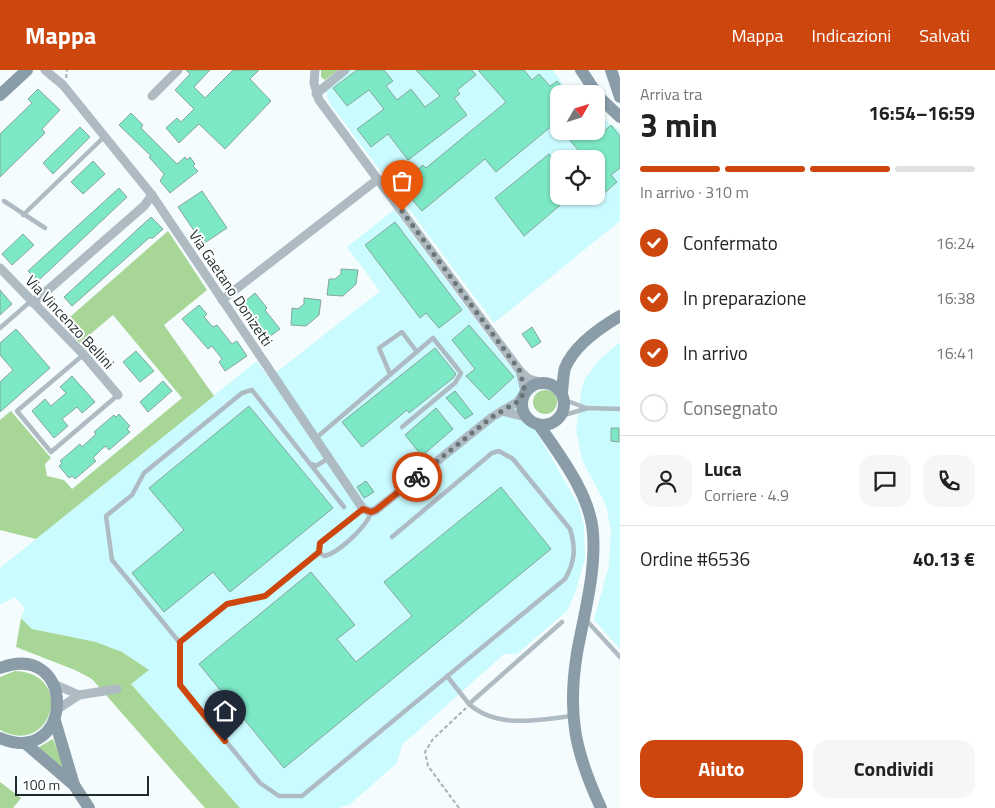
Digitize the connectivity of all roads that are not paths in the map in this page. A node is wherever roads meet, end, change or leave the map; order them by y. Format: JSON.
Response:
{"nodes":[{"id":1,"x":28,"y":70,"type":"edge"},
{"id":2,"x":45,"y":70,"type":"edge"},
{"id":3,"x":56,"y":70,"type":"edge"},
{"id":4,"x":178,"y":70,"type":"edge"},
{"id":5,"x":315,"y":70,"type":"edge"},
{"id":6,"x":345,"y":70,"type":"edge"},
{"id":7,"x":581,"y":70,"type":"edge"},
{"id":8,"x":611,"y":70,"type":"edge"},
{"id":9,"x":63,"y":86,"type":"junction"},
{"id":10,"x":316,"y":94,"type":"junction"},
{"id":11,"x":0,"y":95,"type":"edge"},
{"id":12,"x":152,"y":96,"type":"dead end"},
{"id":13,"x":620,"y":97,"type":"edge"},
{"id":14,"x":620,"y":117,"type":"edge"},
{"id":15,"x":105,"y":136,"type":"junction"},
{"id":16,"x":378,"y":179,"type":"junction"},
{"id":17,"x":152,"y":195,"type":"junction"},
{"id":18,"x":4,"y":201,"type":"dead end"},
{"id":19,"x":23,"y":215,"type":"junction"},
{"id":20,"x":45,"y":228,"type":"dead end"},
{"id":21,"x":0,"y":268,"type":"edge"},
{"id":22,"x":222,"y":300,"type":"junction"},
{"id":23,"x":32,"y":302,"type":"junction"},
{"id":24,"x":620,"y":305,"type":"edge"},
{"id":25,"x":615,"y":319,"type":"edge"},
{"id":26,"x":0,"y":328,"type":"edge"},
{"id":27,"x":417,"y":352,"type":"junction"},
{"id":28,"x":84,"y":355,"type":"junction"},
{"id":29,"x":565,"y":369,"type":"junction"},
{"id":30,"x":520,"y":371,"type":"junction"},
{"id":31,"x":390,"y":374,"type":"junction"},
{"id":32,"x":542,"y":382,"type":"junction"},
{"id":33,"x":525,"y":393,"type":"junction"},
{"id":34,"x":118,"y":395,"type":"joint"},
{"id":35,"x":563,"y":396,"type":"junction"},
{"id":36,"x":588,"y":408,"type":"junction"},
{"id":37,"x":620,"y":409,"type":"edge"},
{"id":38,"x":501,"y":411,"type":"junction"},
{"id":39,"x":526,"y":417,"type":"junction"},
{"id":40,"x":560,"y":418,"type":"junction"},
{"id":41,"x":539,"y":425,"type":"junction"},
{"id":42,"x":402,"y":427,"type":"dead end"},
{"id":43,"x":315,"y":438,"type":"junction"},
{"id":44,"x":555,"y":449,"type":"junction"},
{"id":45,"x":329,"y":458,"type":"junction"},
{"id":46,"x":311,"y":464,"type":"junction"},
{"id":47,"x":344,"y":507,"type":"dead end"},
{"id":48,"x":367,"y":510,"type":"junction"},
{"id":49,"x":392,"y":537,"type":"dead end"},
{"id":50,"x":319,"y":552,"type":"junction"},
{"id":51,"x":584,"y":618,"type":"junction"},
{"id":52,"x":562,"y":622,"type":"dead end"},
{"id":53,"x":180,"y":642,"type":"junction"},
{"id":54,"x":620,"y":657,"type":"edge"},
{"id":55,"x":0,"y":668,"type":"edge"},
{"id":56,"x":447,"y":676,"type":"junction"},
{"id":57,"x":54,"y":684,"type":"junction"},
{"id":58,"x":117,"y":689,"type":"dead end"},
{"id":59,"x":80,"y":695,"type":"junction"},
{"id":60,"x":469,"y":704,"type":"junction"},
{"id":61,"x":57,"y":715,"type":"junction"},
{"id":62,"x":573,"y":716,"type":"junction"},
{"id":63,"x":0,"y":738,"type":"edge"},
{"id":64,"x":25,"y":742,"type":"junction"},
{"id":65,"x":74,"y":785,"type":"junction"},
{"id":66,"x":89,"y":808,"type":"edge"},
{"id":67,"x":601,"y":808,"type":"edge"}],
"edges":[{"from":1,"to":11,"type":"main road"},
{"from":2,"to":9,"type":"street","name":"Via Gaetano Donizetti"},
{"from":3,"to":9,"type":"street","name":"Via Gaetano Donizetti"},
{"from":4,"to":12,"type":"street"},
{"from":5,"to":10,"type":"street"},
{"from":6,"to":10,"type":"street"},
{"from":7,"to":14,"type":"main road"},
{"from":8,"to":13,"type":"main road"},
{"from":9,"to":15,"type":"street","name":"Via Gaetano Donizetti"},
{"from":10,"to":16,"type":"street"},
{"from":15,"to":17,"type":"street","name":"Via Gaetano Donizetti"},
{"from":15,"to":19,"type":"lane"},
{"from":16,"to":22,"type":"street"},
{"from":16,"to":30,"type":"street"},
{"from":17,"to":22,"type":"street","name":"Via Gaetano Donizetti"},
{"from":17,"to":23,"type":"street"},
{"from":18,"to":19,"type":"lane"},
{"from":19,"to":20,"type":"lane"},
{"from":21,"to":23,"type":"street","name":"Via Vincenzo Bellini"},
{"from":22,"to":43,"type":"street","name":"Via Gaetano Donizetti"},
{"from":23,"to":26,"type":"lane"},
{"from":23,"to":28,"type":"street","name":"Via Vincenzo Bellini"},
{"from":24,"to":25,"type":"main road"},
{"from":25,"to":29,"type":"main road"},
{"from":27,"to":31,"type":"lane"},
{"from":27,"to":31,"type":"lane"},
{"from":27,"to":42,"type":"lane"},
{"from":28,"to":34,"type":"street","name":"Via Vincenzo Bellini"},
{"from":28,"to":34,"type":"lane"},
{"from":29,"to":32,"type":"main road"},
{"from":29,"to":35,"type":"main road"},
{"from":30,"to":32,"type":"street"},
{"from":30,"to":33,"type":"street"},
{"from":31,"to":43,"type":"lane"},
{"from":32,"to":33,"type":"main road"},
{"from":32,"to":35,"type":"main road"},
{"from":33,"to":38,"type":"street"},
{"from":33,"to":39,"type":"main road"},
{"from":35,"to":36,"type":"lane"},
{"from":35,"to":40,"type":"main road"},
{"from":36,"to":37,"type":"lane"},
{"from":36,"to":40,"type":"lane"},
{"from":38,"to":39,"type":"street"},
{"from":38,"to":48,"type":"street"},
{"from":39,"to":41,"type":"main road"},
{"from":40,"to":41,"type":"main road"},
{"from":40,"to":44,"type":"main road"},
{"from":41,"to":44,"type":"main road"},
{"from":43,"to":45,"type":"street","name":"Via Gaetano Donizetti"},
{"from":44,"to":51,"type":"main road"},
{"from":45,"to":46,"type":"lane"},
{"from":45,"to":48,"type":"street","name":"Via Gaetano Donizetti"},
{"from":46,"to":47,"type":"lane"},
{"from":46,"to":53,"type":"lane"},
{"from":48,"to":50,"type":"lane"},
{"from":48,"to":50,"type":"lane"},
{"from":49,"to":56,"type":"lane"},
{"from":50,"to":53,"type":"lane"},
{"from":51,"to":54,"type":"lane"},
{"from":51,"to":62,"type":"main road"},
{"from":52,"to":60,"type":"lane"},
{"from":53,"to":56,"type":"lane"},
{"from":55,"to":57,"type":"main road"},
{"from":56,"to":60,"type":"lane"},
{"from":57,"to":59,"type":"street"},
{"from":57,"to":61,"type":"main road"},
{"from":58,"to":59,"type":"street"},
{"from":59,"to":61,"type":"street"},
{"from":60,"to":62,"type":"lane"},
{"from":61,"to":64,"type":"main road"},
{"from":61,"to":65,"type":"main road"},
{"from":62,"to":67,"type":"main road"},
{"from":63,"to":64,"type":"main road"},
{"from":64,"to":65,"type":"main road"},
{"from":65,"to":66,"type":"main road"}]}
